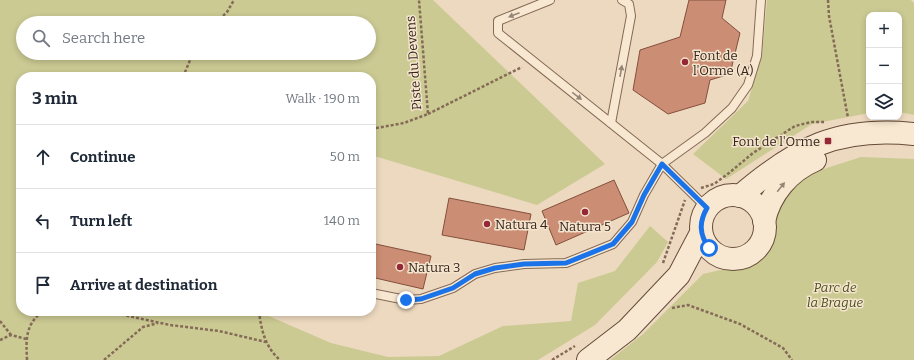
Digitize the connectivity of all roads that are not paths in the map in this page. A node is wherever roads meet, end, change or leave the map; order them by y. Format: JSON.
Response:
{"nodes":[{"id":1,"x":550,"y":0,"type":"edge"},
{"id":2,"x":622,"y":0,"type":"edge"},
{"id":3,"x":762,"y":0,"type":"edge"},
{"id":4,"x":611,"y":123,"type":"junction"},
{"id":5,"x":914,"y":134,"type":"edge"},
{"id":6,"x":914,"y":146,"type":"edge"},
{"id":7,"x":662,"y":164,"type":"junction"},
{"id":8,"x":740,"y":196,"type":"junction"},
{"id":9,"x":698,"y":203,"type":"junction"},
{"id":10,"x":764,"y":221,"type":"junction"},
{"id":11,"x":701,"y":233,"type":"junction"},
{"id":12,"x":722,"y":257,"type":"junction"},
{"id":13,"x":670,"y":270,"type":"junction"},
{"id":14,"x":376,"y":294,"type":"edge"},
{"id":15,"x":583,"y":352,"type":"edge"}],
"edges":[{"from":1,"to":4,"type":"lane","one_way":true},
{"from":4,"to":2,"type":"lane","one_way":true},
{"from":3,"to":7,"type":"lane"},
{"from":4,"to":7,"type":"lane"},
{"from":5,"to":8,"type":"main road"},
{"from":10,"to":6,"type":"main road","one_way":true},
{"from":7,"to":9,"type":"lane"},
{"from":7,"to":14,"type":"lane"},
{"from":8,"to":9,"type":"main road"},
{"from":8,"to":10,"type":"main road"},
{"from":9,"to":11,"type":"main road"},
{"from":10,"to":12,"type":"main road"},
{"from":11,"to":12,"type":"main road"},
{"from":11,"to":13,"type":"main road"},
{"from":12,"to":13,"type":"main road"},
{"from":13,"to":15,"type":"main road"}]}
